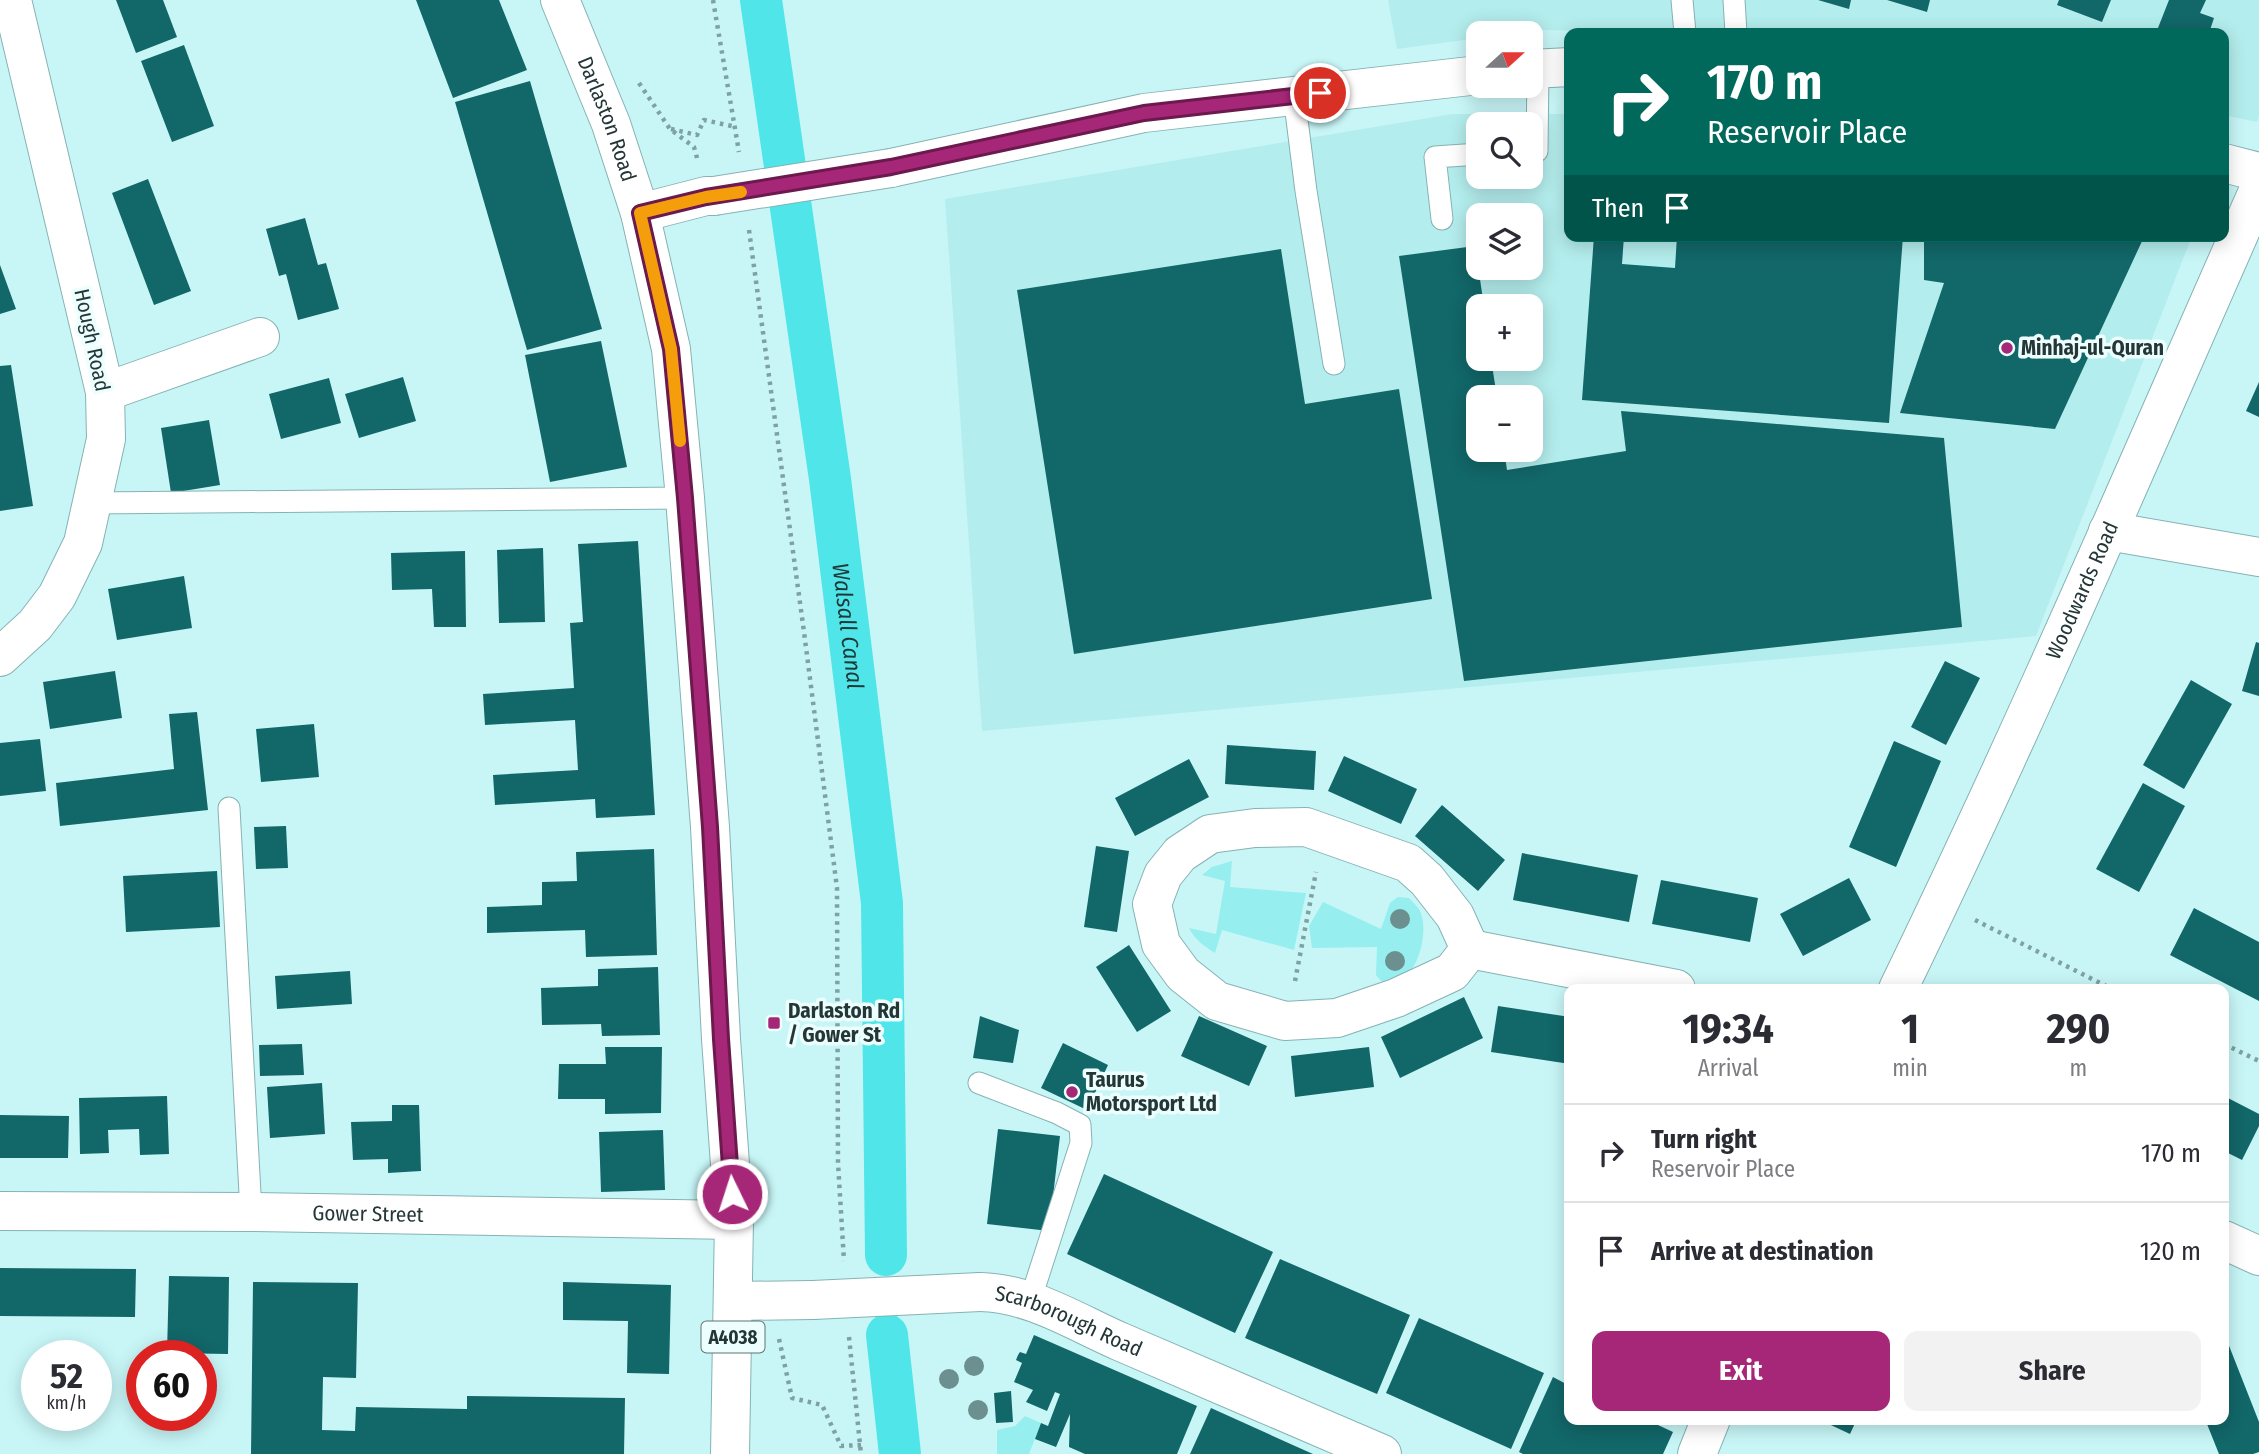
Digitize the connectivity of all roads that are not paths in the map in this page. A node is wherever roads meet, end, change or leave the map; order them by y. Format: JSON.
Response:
{"nodes":[{"id":1,"x":12,"y":0,"type":"edge"},
{"id":2,"x":560,"y":0,"type":"edge"},
{"id":3,"x":1682,"y":0,"type":"edge"},
{"id":4,"x":1734,"y":0,"type":"edge"},
{"id":5,"x":1685,"y":28,"type":"edge"},
{"id":6,"x":1736,"y":28,"type":"edge"},
{"id":7,"x":1546,"y":68,"type":"edge"},
{"id":8,"x":1466,"y":76,"type":"edge"},
{"id":9,"x":1294,"y":96,"type":"junction"},
{"id":10,"x":1541,"y":112,"type":"edge"},
{"id":11,"x":1466,"y":155,"type":"edge"},
{"id":12,"x":2229,"y":164,"type":"edge"},
{"id":13,"x":2259,"y":172,"type":"edge"},
{"id":14,"x":2259,"y":189,"type":"edge"},
{"id":15,"x":640,"y":213,"type":"junction"},
{"id":16,"x":1442,"y":219,"type":"dead end"},
{"id":17,"x":260,"y":337,"type":"dead end"},
{"id":18,"x":1334,"y":364,"type":"dead end"},
{"id":19,"x":105,"y":392,"type":"junction"},
{"id":20,"x":685,"y":498,"type":"junction"},
{"id":21,"x":93,"y":503,"type":"junction"},
{"id":22,"x":2108,"y":531,"type":"junction"},
{"id":23,"x":2259,"y":557,"type":"edge"},
{"id":24,"x":0,"y":657,"type":"edge"},
{"id":25,"x":229,"y":808,"type":"dead end"},
{"id":26,"x":1469,"y":949,"type":"junction"},
{"id":27,"x":1650,"y":984,"type":"edge"},
{"id":28,"x":1900,"y":984,"type":"edge"},
{"id":29,"x":979,"y":1083,"type":"dead end"},
{"id":30,"x":0,"y":1211,"type":"edge"},
{"id":31,"x":251,"y":1212,"type":"junction"},
{"id":32,"x":734,"y":1220,"type":"junction"},
{"id":33,"x":2229,"y":1242,"type":"edge"},
{"id":34,"x":2259,"y":1256,"type":"edge"},
{"id":35,"x":752,"y":1301,"type":"junction"},
{"id":36,"x":1030,"y":1301,"type":"junction"},
{"id":37,"x":1709,"y":1425,"type":"edge"},
{"id":38,"x":730,"y":1454,"type":"edge"},
{"id":39,"x":1382,"y":1454,"type":"edge"},
{"id":40,"x":1697,"y":1454,"type":"edge"}],
"edges":[{"from":1,"to":19,"type":"street","name":"Hough Road"},
{"from":2,"to":15,"type":"street","name":"Darlaston Road","number":"A4038"},
{"from":3,"to":5,"type":"lane"},
{"from":4,"to":6,"type":"lane"},
{"from":7,"to":10,"type":"lane"},
{"from":8,"to":9,"type":"street"},
{"from":9,"to":15,"type":"street","bridge":true},
{"from":9,"to":18,"type":"lane"},
{"from":11,"to":16,"type":"lane"},
{"from":12,"to":13,"type":"street"},
{"from":14,"to":22,"type":"street","name":"Woodwards Road"},
{"from":15,"to":20,"type":"street","name":"Darlaston Road","number":"A4038"},
{"from":17,"to":19,"type":"street"},
{"from":19,"to":21,"type":"street","name":"Hough Road"},
{"from":20,"to":21,"type":"lane"},
{"from":20,"to":32,"type":"street","name":"Darlaston Road","number":"A4038"},
{"from":21,"to":24,"type":"street","name":"Hough Road"},
{"from":22,"to":23,"type":"street"},
{"from":22,"to":28,"type":"street","name":"Woodwards Road"},
{"from":25,"to":31,"type":"lane"},
{"from":26,"to":26,"type":"street"},
{"from":26,"to":27,"type":"street"},
{"from":29,"to":36,"type":"lane"},
{"from":30,"to":31,"type":"street","name":"Gower Street"},
{"from":31,"to":32,"type":"street","name":"Gower Street"},
{"from":32,"to":35,"type":"street","name":"Darlaston Road","number":"A4038"},
{"from":33,"to":34,"type":"street"},
{"from":35,"to":36,"type":"street","name":"Scarborough Road","bridge":true},
{"from":35,"to":38,"type":"street","name":"Darlaston Road","number":"A4038"},
{"from":36,"to":39,"type":"street","name":"Scarborough Road"},
{"from":37,"to":40,"type":"street"}]}
